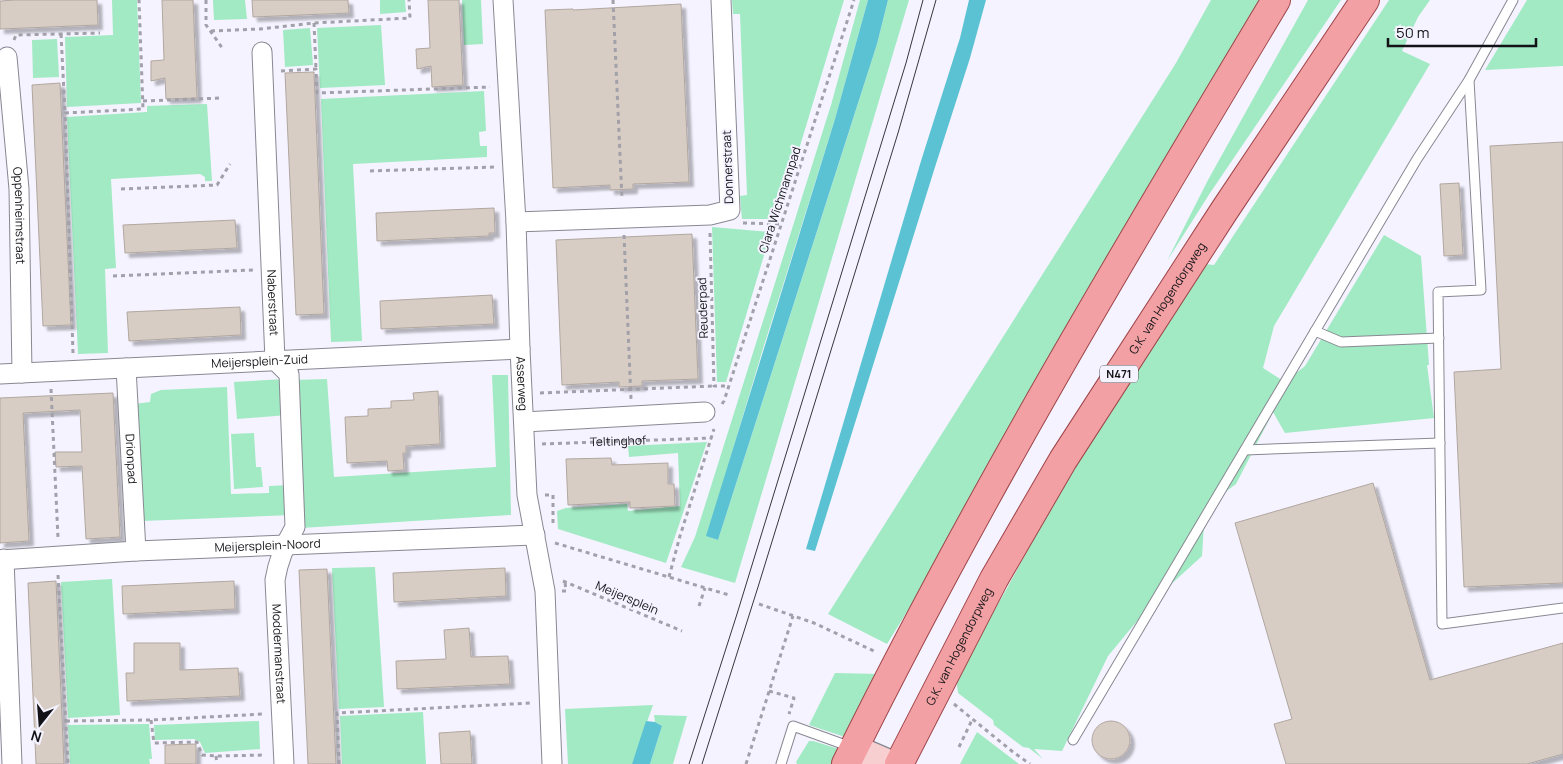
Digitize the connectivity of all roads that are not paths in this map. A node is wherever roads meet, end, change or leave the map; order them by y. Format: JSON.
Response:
{"nodes":[{"id":1,"x":503,"y":0,"type":"edge"},
{"id":2,"x":721,"y":0,"type":"edge"},
{"id":3,"x":1276,"y":0,"type":"edge"},
{"id":4,"x":1365,"y":0,"type":"edge"},
{"id":5,"x":1513,"y":0,"type":"edge"},
{"id":6,"x":262,"y":52,"type":"dead end"},
{"id":7,"x":8,"y":57,"type":"road end"},
{"id":8,"x":1469,"y":80,"type":"junction"},
{"id":9,"x":516,"y":222,"type":"junction"},
{"id":10,"x":1315,"y":331,"type":"junction"},
{"id":11,"x":1439,"y":338,"type":"junction"},
{"id":12,"x":520,"y":348,"type":"junction"},
{"id":13,"x":275,"y":360,"type":"junction"},
{"id":14,"x":126,"y":368,"type":"junction"},
{"id":15,"x":22,"y":373,"type":"junction"},
{"id":16,"x":0,"y":374,"type":"edge"},
{"id":17,"x":713,"y":408,"type":"road end"},
{"id":18,"x":524,"y":422,"type":"junction"},
{"id":19,"x":1440,"y":443,"type":"junction"},
{"id":20,"x":1245,"y":450,"type":"junction"},
{"id":21,"x":535,"y":535,"type":"junction"},
{"id":22,"x":284,"y":545,"type":"junction"},
{"id":23,"x":136,"y":551,"type":"junction"},
{"id":24,"x":2,"y":559,"type":"edge"},
{"id":25,"x":1563,"y":608,"type":"edge"},
{"id":26,"x":4,"y":653,"type":"edge"},
{"id":27,"x":1072,"y":740,"type":"dead end"},
{"id":28,"x":850,"y":756,"type":"edge"},
{"id":29,"x":284,"y":759,"type":"edge"},
{"id":30,"x":12,"y":764,"type":"edge"},
{"id":31,"x":552,"y":764,"type":"edge"},
{"id":32,"x":781,"y":764,"type":"edge"},
{"id":33,"x":891,"y":764,"type":"edge"},
{"id":34,"x":899,"y":764,"type":"edge"}],
"edges":[{"from":1,"to":9,"type":"street","name":"Asserweg"},
{"from":2,"to":9,"type":"street","name":"Donnerstraat"},
{"from":3,"to":28,"type":"main road"},
{"from":4,"to":34,"type":"main road","name":"G.K. van Hogendorpweg","number":"N471"},
{"from":5,"to":8,"type":"lane"},
{"from":6,"to":13,"type":"street","name":"Naberstraat"},
{"from":7,"to":15,"type":"street","name":"Oppenheimstraat"},
{"from":8,"to":10,"type":"lane"},
{"from":8,"to":11,"type":"lane"},
{"from":9,"to":12,"type":"street","name":"Asserweg"},
{"from":10,"to":11,"type":"lane"},
{"from":10,"to":20,"type":"lane"},
{"from":11,"to":19,"type":"lane"},
{"from":12,"to":13,"type":"street","name":"Meijersplein-Zuid"},
{"from":12,"to":18,"type":"street","name":"Asserweg"},
{"from":13,"to":14,"type":"street","name":"Meijersplein-Zuid"},
{"from":13,"to":22,"type":"street"},
{"from":14,"to":15,"type":"street","name":"Meijersplein-Zuid"},
{"from":14,"to":23,"type":"street","name":"Drionpad"},
{"from":15,"to":16,"type":"street","name":"Meijersplein-Zuid"},
{"from":17,"to":18,"type":"street","name":"Teltinghof"},
{"from":18,"to":21,"type":"street","name":"Asserweg"},
{"from":19,"to":20,"type":"lane"},
{"from":19,"to":25,"type":"lane"},
{"from":20,"to":27,"type":"lane"},
{"from":21,"to":22,"type":"street","name":"Meijersplein-Noord"},
{"from":21,"to":31,"type":"street","name":"Asserweg"},
{"from":22,"to":23,"type":"street","name":"Meijersplein-Noord"},
{"from":22,"to":29,"type":"street","name":"Moddermanstraat"},
{"from":23,"to":24,"type":"street","name":"Meijersplein-Noord"},
{"from":24,"to":26,"type":"street"},
{"from":26,"to":30,"type":"street"},
{"from":28,"to":32,"type":"lane"},
{"from":28,"to":33,"type":"main road"}]}
